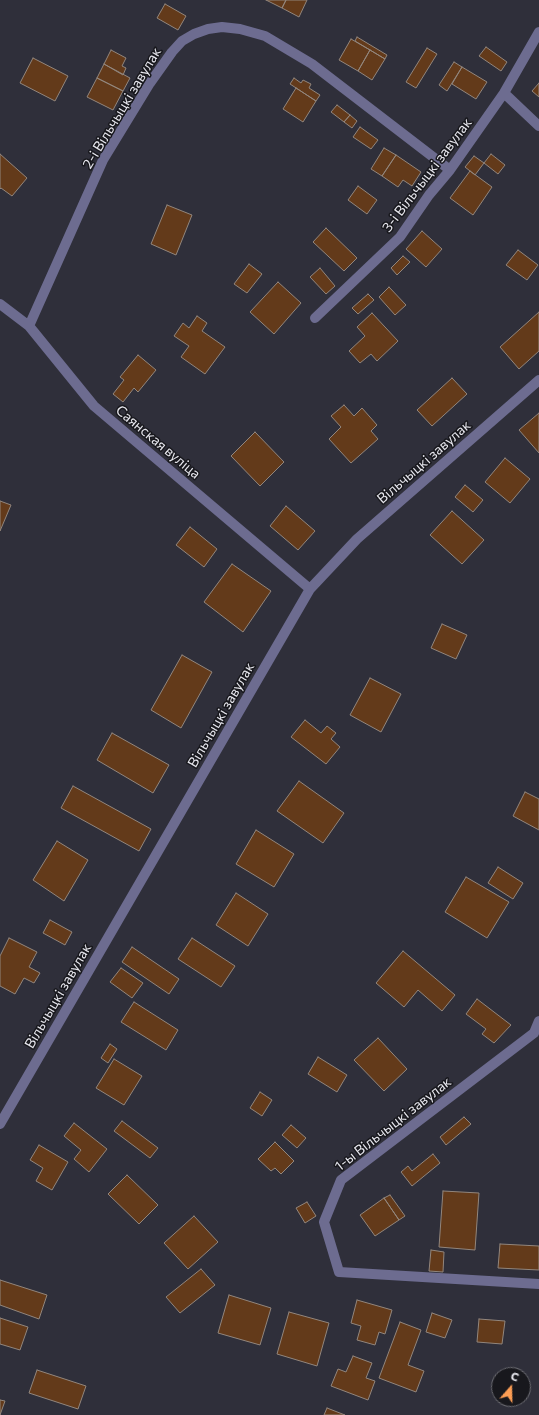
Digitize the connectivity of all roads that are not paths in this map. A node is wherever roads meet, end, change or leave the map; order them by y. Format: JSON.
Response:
{"nodes":[{"id":1,"x":539,"y":32,"type":"edge"},
{"id":2,"x":504,"y":93,"type":"junction"},
{"id":3,"x":539,"y":126,"type":"edge"},
{"id":4,"x":450,"y":170,"type":"junction"},
{"id":5,"x":0,"y":304,"type":"edge"},
{"id":6,"x":315,"y":318,"type":"dead end"},
{"id":7,"x":29,"y":326,"type":"junction"},
{"id":8,"x":539,"y":380,"type":"edge"},
{"id":9,"x":310,"y":590,"type":"junction"},
{"id":10,"x":539,"y":1021,"type":"edge"},
{"id":11,"x":0,"y":1124,"type":"edge"},
{"id":12,"x":539,"y":1284,"type":"edge"}],
"edges":[{"from":1,"to":2,"type":"street","name":"3-і Вільчыцкі завулак"},
{"from":2,"to":3,"type":"street"},
{"from":2,"to":4,"type":"street","name":"3-і Вільчыцкі завулак"},
{"from":4,"to":6,"type":"street","name":"3-і Вільчыцкі завулак"},
{"from":4,"to":7,"type":"street","name":"2-і Вільчыцкі завулак"},
{"from":5,"to":7,"type":"street","name":"Саянская вуліца"},
{"from":7,"to":9,"type":"street","name":"Саянская вуліца"},
{"from":8,"to":9,"type":"street","name":"Вільчыцкі завулак"},
{"from":9,"to":11,"type":"street","name":"Вільчыцкі завулак"},
{"from":10,"to":12,"type":"street","name":"1-ы Вільчыцкі завулак"}]}
